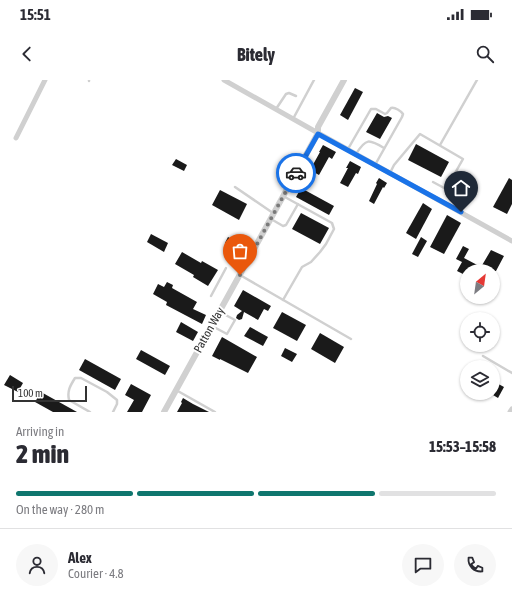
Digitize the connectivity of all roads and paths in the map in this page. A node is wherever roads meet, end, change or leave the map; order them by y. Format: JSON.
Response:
{"nodes":[{"id":1,"x":45,"y":80,"type":"edge"},
{"id":2,"x":224,"y":80,"type":"edge"},
{"id":3,"x":314,"y":80,"type":"edge"},
{"id":4,"x":344,"y":80,"type":"edge"},
{"id":5,"x":477,"y":80,"type":"edge"},
{"id":6,"x":296,"y":96,"type":"dead end"},
{"id":7,"x":276,"y":109,"type":"junction"},
{"id":8,"x":293,"y":119,"type":"junction"},
{"id":9,"x":318,"y":134,"type":"junction"},
{"id":10,"x":16,"y":138,"type":"dead end"},
{"id":11,"x":440,"y":145,"type":"junction"},
{"id":12,"x":384,"y":148,"type":"junction"},
{"id":13,"x":348,"y":150,"type":"junction"},
{"id":14,"x":356,"y":154,"type":"junction"},
{"id":15,"x":375,"y":165,"type":"junction"},
{"id":16,"x":389,"y":173,"type":"junction"},
{"id":17,"x":433,"y":182,"type":"dead end"},
{"id":18,"x":235,"y":187,"type":"dead end"},
{"id":19,"x":283,"y":196,"type":"junction"},
{"id":20,"x":298,"y":204,"type":"junction"},
{"id":21,"x":272,"y":216,"type":"junction"},
{"id":22,"x":512,"y":241,"type":"edge"},
{"id":23,"x":226,"y":268,"type":"dead end"},
{"id":24,"x":240,"y":275,"type":"junction"},
{"id":25,"x":211,"y":296,"type":"dead end"},
{"id":26,"x":283,"y":300,"type":"junction"},
{"id":27,"x":220,"y":311,"type":"junction"},
{"id":28,"x":212,"y":326,"type":"junction"},
{"id":29,"x":351,"y":340,"type":"dead end"},
{"id":30,"x":483,"y":356,"type":"dead end"},
{"id":31,"x":512,"y":373,"type":"edge"},
{"id":32,"x":176,"y":390,"type":"junction"},
{"id":33,"x":512,"y":409,"type":"edge"},
{"id":34,"x":90,"y":412,"type":"edge"},
{"id":35,"x":112,"y":412,"type":"edge"},
{"id":36,"x":164,"y":412,"type":"edge"},
{"id":37,"x":216,"y":412,"type":"edge"},
{"id":38,"x":510,"y":412,"type":"edge"}],
"edges":[{"from":1,"to":10,"type":"street"},
{"from":2,"to":7,"type":"street"},
{"from":3,"to":8,"type":"lane"},
{"from":4,"to":9,"type":"street","name":"Patton Way"},
{"from":5,"to":11,"type":"lane"},
{"from":6,"to":7,"type":"lane"},
{"from":7,"to":8,"type":"street"},
{"from":8,"to":9,"type":"street"},
{"from":9,"to":13,"type":"street"},
{"from":9,"to":19,"type":"street","name":"Patton Way"},
{"from":11,"to":16,"type":"lane"},
{"from":11,"to":17,"type":"lane"},
{"from":12,"to":13,"type":"lane"},
{"from":12,"to":14,"type":"lane"},
{"from":12,"to":15,"type":"lane"},
{"from":13,"to":14,"type":"street"},
{"from":14,"to":15,"type":"street"},
{"from":15,"to":16,"type":"street"},
{"from":16,"to":22,"type":"street"},
{"from":18,"to":21,"type":"lane"},
{"from":19,"to":20,"type":"lane"},
{"from":19,"to":21,"type":"street","name":"Patton Way"},
{"from":20,"to":21,"type":"lane"},
{"from":20,"to":26,"type":"lane"},
{"from":21,"to":24,"type":"street","name":"Patton Way"},
{"from":23,"to":25,"type":"lane"},
{"from":24,"to":26,"type":"lane"},
{"from":24,"to":27,"type":"street","name":"Patton Way"},
{"from":26,"to":29,"type":"lane"},
{"from":27,"to":28,"type":"street","name":"Patton Way"},
{"from":27,"to":28,"type":"lane"},
{"from":28,"to":32,"type":"street","name":"Patton Way"},
{"from":30,"to":31,"type":"lane"},
{"from":32,"to":36,"type":"street","name":"Patton Way"},
{"from":32,"to":37,"type":"lane"},
{"from":33,"to":38,"type":"street"},
{"from":34,"to":35,"type":"lane"}]}
